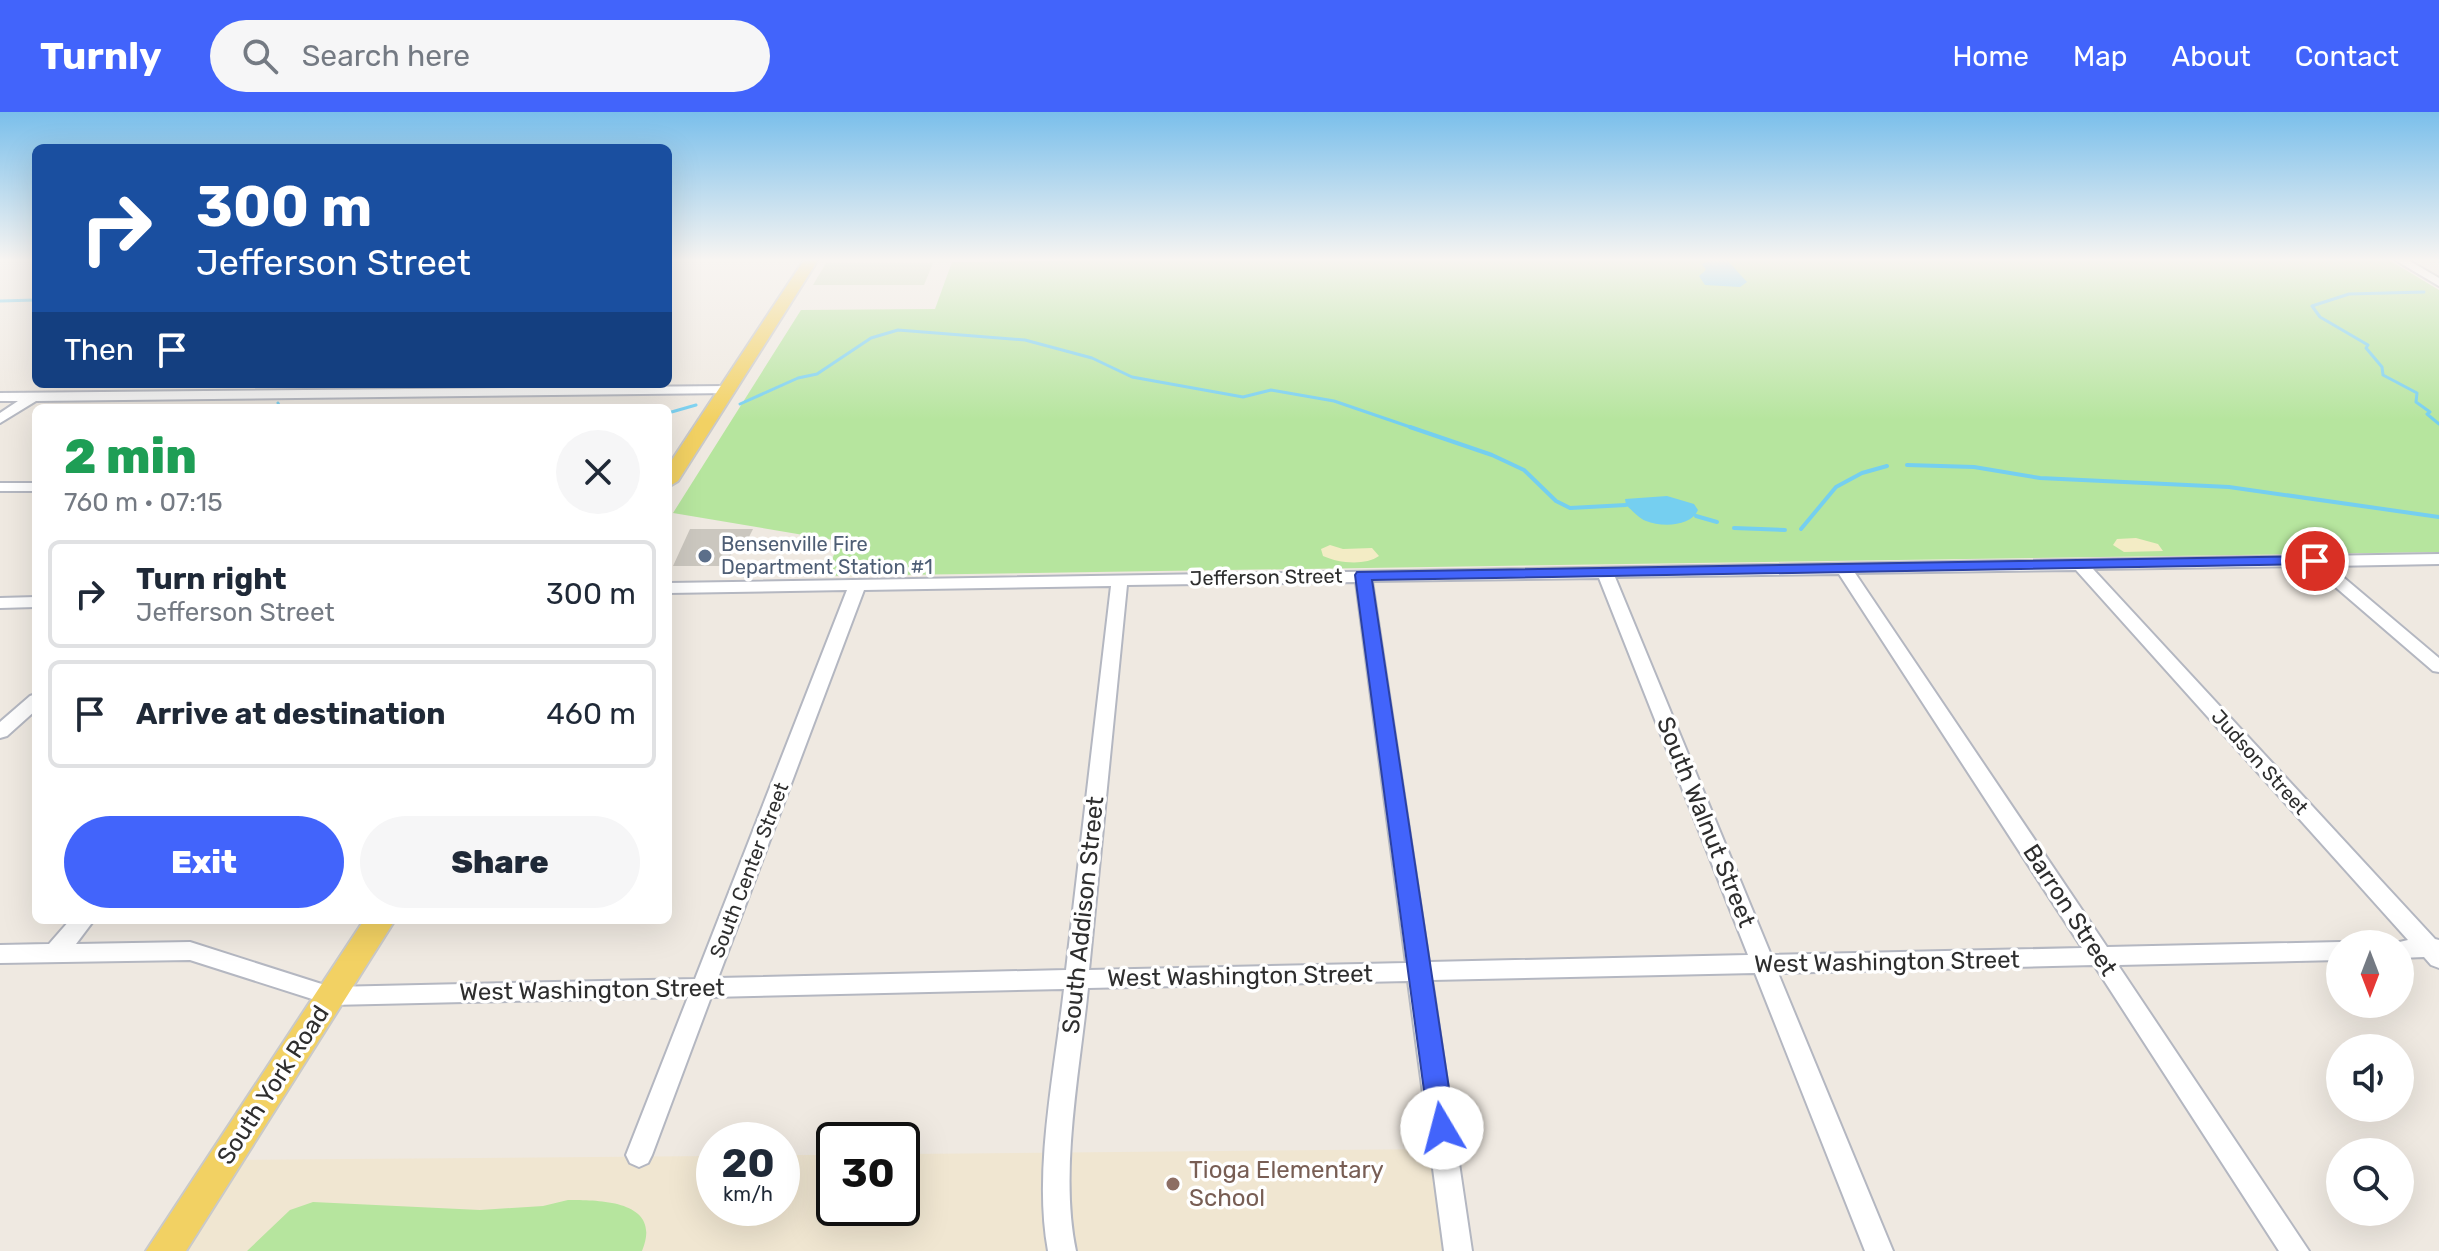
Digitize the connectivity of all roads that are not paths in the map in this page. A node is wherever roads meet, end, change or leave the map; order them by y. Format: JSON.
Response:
{"nodes":[{"id":1,"x":777,"y":313,"type":"edge"},
{"id":2,"x":727,"y":390,"type":"junction"},
{"id":3,"x":34,"y":396,"type":"junction"},
{"id":4,"x":0,"y":397,"type":"edge"},
{"id":5,"x":0,"y":419,"type":"edge"},
{"id":6,"x":672,"y":475,"type":"edge"},
{"id":7,"x":0,"y":487,"type":"edge"},
{"id":8,"x":32,"y":487,"type":"edge"},
{"id":9,"x":2439,"y":559,"type":"edge"},
{"id":10,"x":2315,"y":561,"type":"junction"},
{"id":11,"x":2080,"y":565,"type":"junction"},
{"id":12,"x":1844,"y":569,"type":"junction"},
{"id":13,"x":1605,"y":572,"type":"junction"},
{"id":14,"x":1363,"y":575,"type":"junction"},
{"id":15,"x":1120,"y":579,"type":"junction"},
{"id":16,"x":858,"y":584,"type":"junction"},
{"id":17,"x":672,"y":588,"type":"edge"},
{"id":18,"x":32,"y":602,"type":"edge"},
{"id":19,"x":0,"y":603,"type":"edge"},
{"id":20,"x":2439,"y":667,"type":"edge"},
{"id":21,"x":32,"y":704,"type":"edge"},
{"id":22,"x":0,"y":732,"type":"edge"},
{"id":23,"x":80,"y":924,"type":"edge"},
{"id":24,"x":377,"y":924,"type":"edge"},
{"id":25,"x":2414,"y":950,"type":"edge"},
{"id":26,"x":2326,"y":951,"type":"edge"},
{"id":27,"x":2436,"y":952,"type":"edge"},
{"id":28,"x":55,"y":953,"type":"junction"},
{"id":29,"x":0,"y":954,"type":"edge"},
{"id":30,"x":2101,"y":957,"type":"junction"},
{"id":31,"x":1764,"y":965,"type":"junction"},
{"id":32,"x":1420,"y":972,"type":"junction"},
{"id":33,"x":1076,"y":979,"type":"junction"},
{"id":34,"x":704,"y":987,"type":"junction"},
{"id":35,"x":331,"y":996,"type":"junction"},
{"id":36,"x":639,"y":1155,"type":"dead end"},
{"id":37,"x":165,"y":1251,"type":"edge"},
{"id":38,"x":1062,"y":1251,"type":"edge"},
{"id":39,"x":1458,"y":1251,"type":"edge"},
{"id":40,"x":1879,"y":1251,"type":"edge"},
{"id":41,"x":2295,"y":1251,"type":"edge"}],
"edges":[{"from":1,"to":2,"type":"main road"},
{"from":2,"to":3,"type":"street"},
{"from":2,"to":6,"type":"main road"},
{"from":3,"to":4,"type":"street"},
{"from":3,"to":5,"type":"street"},
{"from":7,"to":8,"type":"street"},
{"from":9,"to":10,"type":"street","name":"Jefferson Street"},
{"from":10,"to":11,"type":"street","name":"Jefferson Street"},
{"from":10,"to":20,"type":"street"},
{"from":11,"to":12,"type":"street","name":"Jefferson Street"},
{"from":11,"to":27,"type":"street","name":"Judson Street"},
{"from":12,"to":13,"type":"street","name":"Jefferson Street"},
{"from":12,"to":30,"type":"street","name":"Barron Street"},
{"from":13,"to":14,"type":"street","name":"Jefferson Street"},
{"from":13,"to":31,"type":"street","name":"South Walnut Street"},
{"from":14,"to":15,"type":"street","name":"Jefferson Street"},
{"from":14,"to":32,"type":"street"},
{"from":15,"to":16,"type":"street","name":"Jefferson Street"},
{"from":15,"to":33,"type":"street","name":"South Addison Street"},
{"from":16,"to":17,"type":"street","name":"Jefferson Street"},
{"from":16,"to":34,"type":"street","name":"South Center Street"},
{"from":18,"to":19,"type":"street"},
{"from":21,"to":22,"type":"street"},
{"from":23,"to":28,"type":"street"},
{"from":24,"to":35,"type":"main road","name":"South York Road"},
{"from":25,"to":27,"type":"street"},
{"from":26,"to":30,"type":"street","name":"West Washington Street"},
{"from":28,"to":29,"type":"street","name":"West Washington Street"},
{"from":28,"to":35,"type":"street","name":"West Washington Street"},
{"from":30,"to":31,"type":"street","name":"West Washington Street"},
{"from":30,"to":41,"type":"street","name":"Barron Street"},
{"from":31,"to":32,"type":"street","name":"West Washington Street"},
{"from":31,"to":40,"type":"street","name":"South Walnut Street"},
{"from":32,"to":33,"type":"street","name":"West Washington Street"},
{"from":32,"to":39,"type":"street"},
{"from":33,"to":34,"type":"street","name":"West Washington Street"},
{"from":33,"to":38,"type":"street","name":"South Addison Street"},
{"from":34,"to":35,"type":"street","name":"West Washington Street"},
{"from":34,"to":36,"type":"street","name":"South Center Street"},
{"from":35,"to":37,"type":"main road","name":"South York Road"}]}
